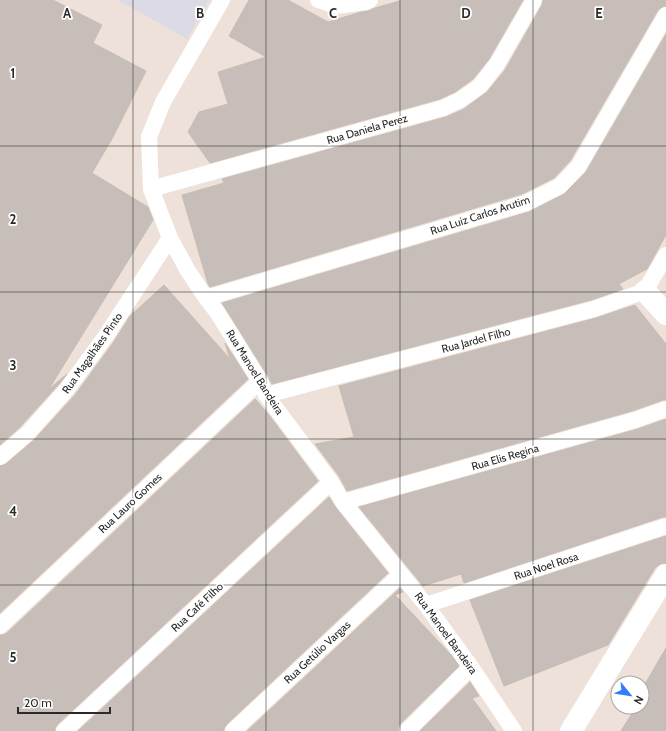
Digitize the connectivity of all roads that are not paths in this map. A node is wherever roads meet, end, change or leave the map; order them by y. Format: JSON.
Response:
{"nodes":[{"id":1,"x":222,"y":0,"type":"edge"},
{"id":2,"x":318,"y":0,"type":"edge"},
{"id":3,"x":370,"y":0,"type":"edge"},
{"id":4,"x":534,"y":0,"type":"edge"},
{"id":5,"x":666,"y":15,"type":"edge"},
{"id":6,"x":151,"y":189,"type":"junction"},
{"id":7,"x":170,"y":238,"type":"junction"},
{"id":8,"x":666,"y":255,"type":"edge"},
{"id":9,"x":645,"y":291,"type":"junction"},
{"id":10,"x":206,"y":298,"type":"junction"},
{"id":11,"x":666,"y":314,"type":"edge"},
{"id":12,"x":263,"y":388,"type":"junction"},
{"id":13,"x":666,"y":409,"type":"edge"},
{"id":14,"x":0,"y":457,"type":"edge"},
{"id":15,"x":331,"y":482,"type":"junction"},
{"id":16,"x":342,"y":502,"type":"junction"},
{"id":17,"x":666,"y":526,"type":"edge"},
{"id":18,"x":401,"y":574,"type":"junction"},
{"id":19,"x":666,"y":575,"type":"edge"},
{"id":20,"x":426,"y":605,"type":"junction"},
{"id":21,"x":0,"y":626,"type":"edge"},
{"id":22,"x":471,"y":667,"type":"junction"},
{"id":23,"x":64,"y":731,"type":"edge"},
{"id":24,"x":233,"y":731,"type":"edge"},
{"id":25,"x":407,"y":731,"type":"edge"},
{"id":26,"x":514,"y":731,"type":"edge"},
{"id":27,"x":571,"y":731,"type":"edge"}],
"edges":[{"from":1,"to":6,"type":"lane","name":"Rua Manoel Bandeira"},
{"from":2,"to":3,"type":"lane"},
{"from":4,"to":6,"type":"lane","name":"Rua Daniela Perez"},
{"from":5,"to":10,"type":"lane","name":"Rua Luiz Carlos Arutim"},
{"from":6,"to":7,"type":"lane","name":"Rua Manoel Bandeira"},
{"from":7,"to":10,"type":"lane","name":"Rua Manoel Bandeira"},
{"from":7,"to":14,"type":"lane","name":"Rua Magalhães Pinto"},
{"from":8,"to":9,"type":"lane"},
{"from":9,"to":11,"type":"street"},
{"from":9,"to":12,"type":"lane","name":"Rua Jardel Filho"},
{"from":10,"to":12,"type":"lane","name":"Rua Manoel Bandeira"},
{"from":12,"to":15,"type":"lane","name":"Rua Manoel Bandeira"},
{"from":12,"to":21,"type":"lane","name":"Rua Lauro Gomes"},
{"from":13,"to":16,"type":"lane","name":"Rua Elis Regina"},
{"from":15,"to":16,"type":"lane","name":"Rua Manoel Bandeira"},
{"from":15,"to":23,"type":"lane","name":"Rua Café Filho"},
{"from":16,"to":18,"type":"lane","name":"Rua Manoel Bandeira"},
{"from":17,"to":20,"type":"lane","name":"Rua Noel Rosa"},
{"from":18,"to":20,"type":"lane","name":"Rua Manoel Bandeira"},
{"from":18,"to":24,"type":"lane","name":"Rua Getúlio Vargas"},
{"from":19,"to":27,"type":"street"},
{"from":20,"to":22,"type":"lane","name":"Rua Manoel Bandeira"},
{"from":22,"to":25,"type":"lane"},
{"from":22,"to":26,"type":"lane","name":"Rua Manoel Bandeira"}]}
